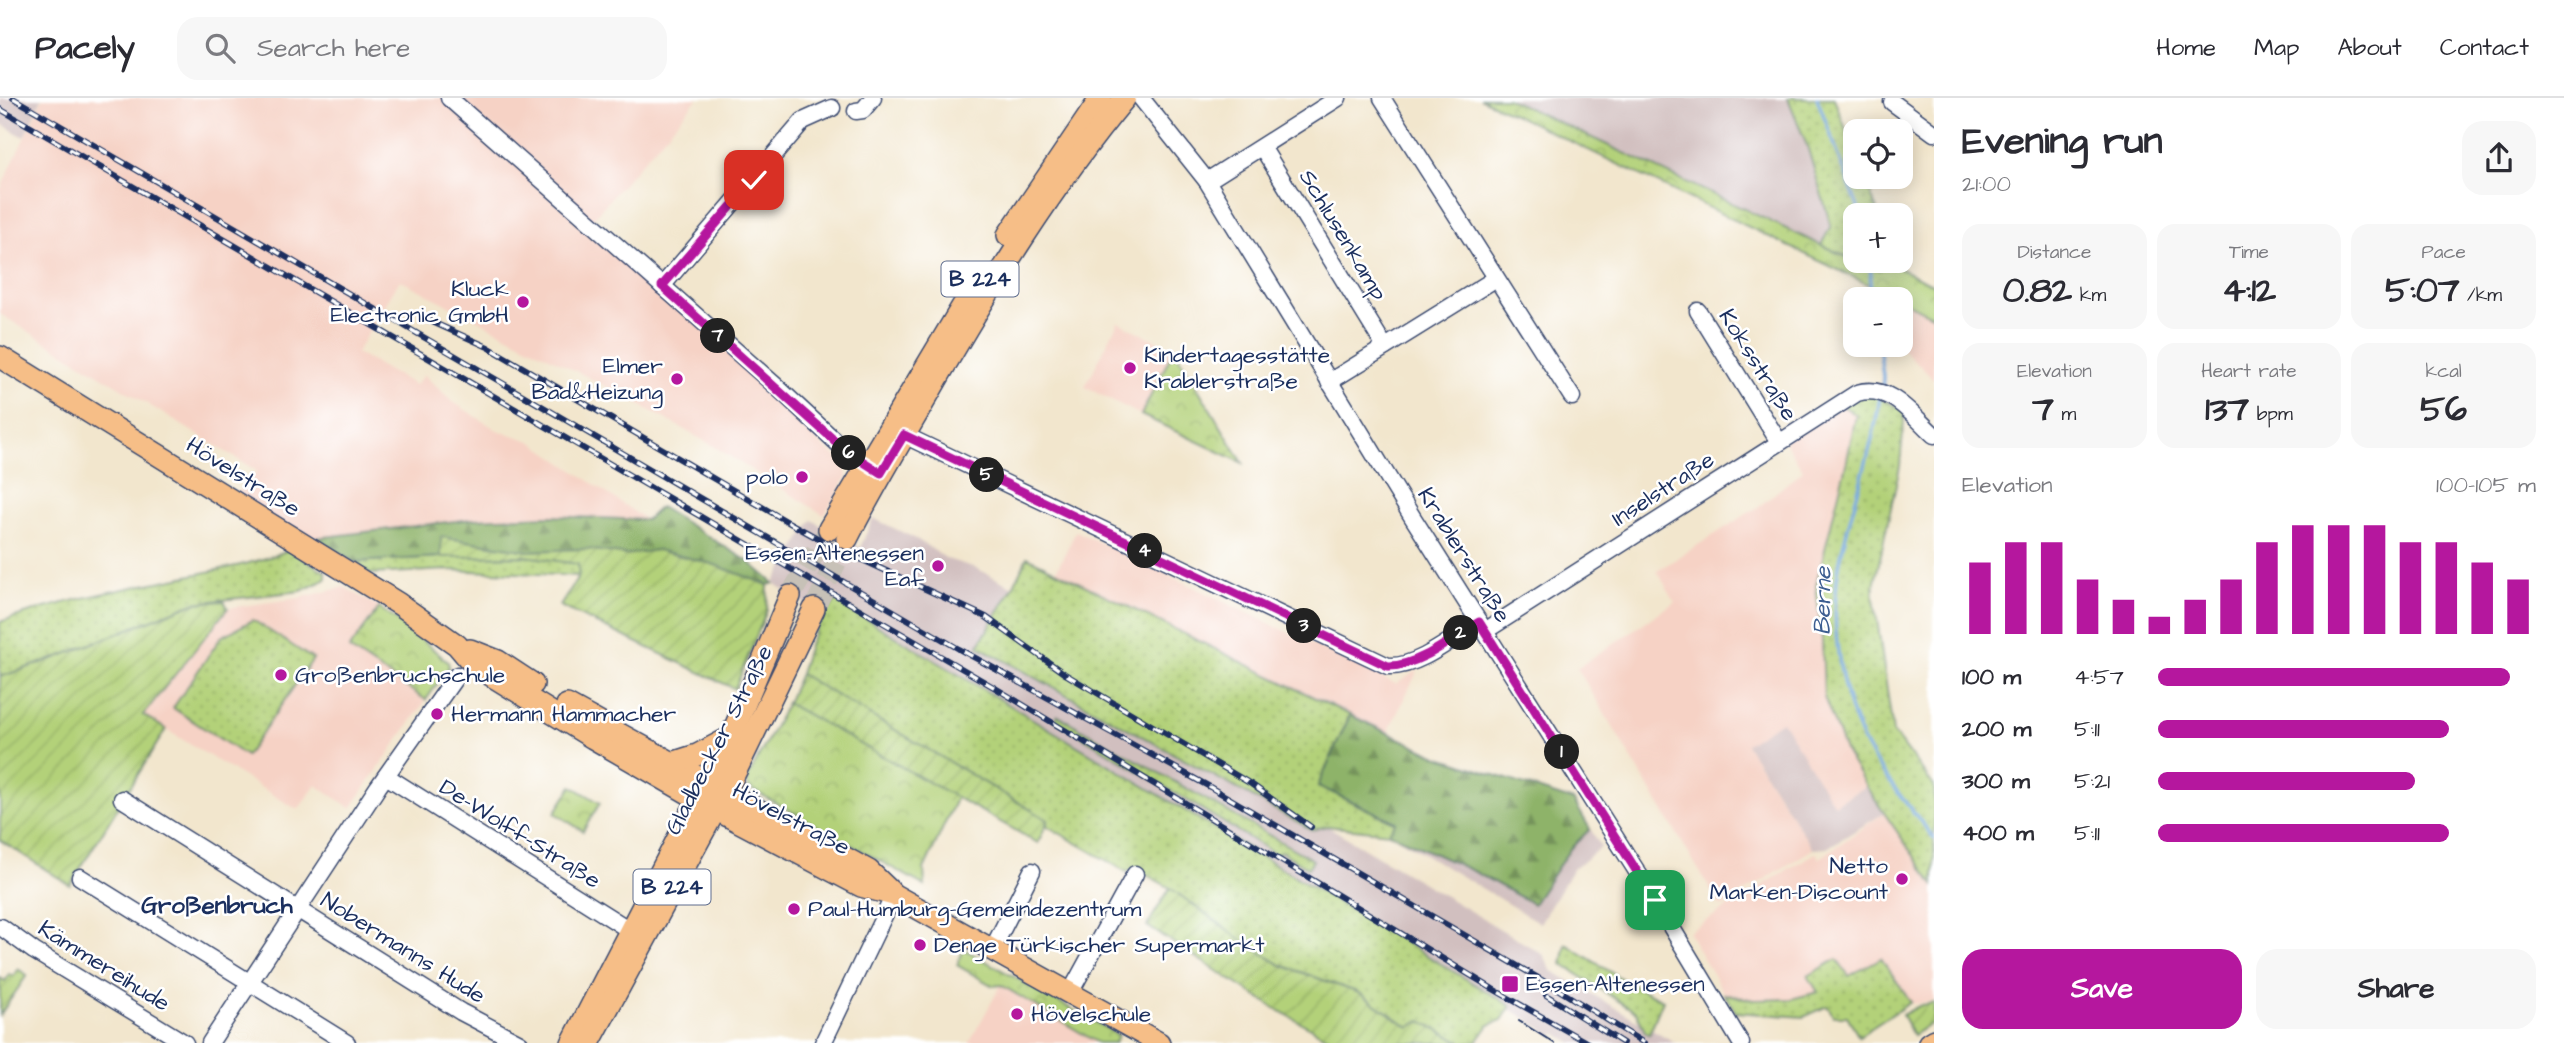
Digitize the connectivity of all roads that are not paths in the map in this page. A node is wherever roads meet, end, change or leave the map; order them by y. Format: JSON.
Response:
{"nodes":[{"id":1,"x":449,"y":98,"type":"edge"},
{"id":2,"x":873,"y":98,"type":"edge"},
{"id":3,"x":1101,"y":98,"type":"edge"},
{"id":4,"x":1125,"y":98,"type":"edge"},
{"id":5,"x":1141,"y":98,"type":"edge"},
{"id":6,"x":1338,"y":98,"type":"edge"},
{"id":7,"x":1382,"y":98,"type":"edge"},
{"id":8,"x":1892,"y":102,"type":"dead end"},
{"id":9,"x":832,"y":108,"type":"dead end"},
{"id":10,"x":856,"y":111,"type":"dead end"},
{"id":11,"x":1934,"y":133,"type":"edge"},
{"id":12,"x":1262,"y":147,"type":"junction"},
{"id":13,"x":1208,"y":181,"type":"junction"},
{"id":14,"x":1495,"y":279,"type":"junction"},
{"id":15,"x":662,"y":286,"type":"junction"},
{"id":16,"x":1698,"y":311,"type":"dead end"},
{"id":17,"x":1385,"y":347,"type":"junction"},
{"id":18,"x":0,"y":357,"type":"edge"},
{"id":19,"x":1329,"y":382,"type":"junction"},
{"id":20,"x":1572,"y":397,"type":"dead end"},
{"id":21,"x":904,"y":435,"type":"junction"},
{"id":22,"x":1934,"y":435,"type":"edge"},
{"id":23,"x":1779,"y":442,"type":"junction"},
{"id":24,"x":874,"y":469,"type":"junction"},
{"id":25,"x":838,"y":534,"type":"tunnel mouth"},
{"id":26,"x":790,"y":596,"type":"tunnel mouth"},
{"id":27,"x":814,"y":609,"type":"tunnel mouth"},
{"id":28,"x":1482,"y":626,"type":"junction"},
{"id":29,"x":457,"y":645,"type":"junction"},
{"id":30,"x":457,"y":675,"type":"dead end"},
{"id":31,"x":732,"y":737,"type":"junction"},
{"id":32,"x":673,"y":763,"type":"junction"},
{"id":33,"x":386,"y":776,"type":"junction"},
{"id":34,"x":712,"y":796,"type":"junction"},
{"id":35,"x":122,"y":799,"type":"dead end"},
{"id":36,"x":1032,"y":871,"type":"dead end"},
{"id":37,"x":1135,"y":874,"type":"dead end"},
{"id":38,"x":80,"y":877,"type":"dead end"},
{"id":39,"x":894,"y":895,"type":"junction"},
{"id":40,"x":298,"y":910,"type":"junction"},
{"id":41,"x":1,"y":926,"type":"edge"},
{"id":42,"x":631,"y":930,"type":"junction"},
{"id":43,"x":992,"y":950,"type":"junction"},
{"id":44,"x":249,"y":982,"type":"junction"},
{"id":45,"x":1070,"y":993,"type":"junction"},
{"id":46,"x":1934,"y":1040,"type":"edge"},
{"id":47,"x":184,"y":1043,"type":"edge"},
{"id":48,"x":210,"y":1043,"type":"edge"},
{"id":49,"x":347,"y":1043,"type":"edge"},
{"id":50,"x":520,"y":1043,"type":"edge"},
{"id":51,"x":572,"y":1043,"type":"edge"},
{"id":52,"x":589,"y":1043,"type":"edge"},
{"id":53,"x":824,"y":1043,"type":"edge"},
{"id":54,"x":1159,"y":1043,"type":"edge"},
{"id":55,"x":1741,"y":1043,"type":"edge"},
{"id":56,"x":1929,"y":1043,"type":"edge"}],
"edges":[{"from":1,"to":15,"type":"street"},
{"from":2,"to":10,"type":"street"},
{"from":3,"to":24,"type":"main road","number":"B 224"},
{"from":4,"to":21,"type":"main road","number":"B 224"},
{"from":5,"to":13,"type":"street","name":"Krablerstraße"},
{"from":6,"to":12,"type":"street"},
{"from":7,"to":14,"type":"street"},
{"from":8,"to":11,"type":"street"},
{"from":9,"to":15,"type":"street"},
{"from":12,"to":13,"type":"street"},
{"from":12,"to":17,"type":"street","name":"Schlusenkamp"},
{"from":13,"to":19,"type":"street","name":"Krablerstraße"},
{"from":14,"to":17,"type":"street"},
{"from":14,"to":20,"type":"street"},
{"from":15,"to":24,"type":"street"},
{"from":16,"to":23,"type":"street","name":"Koksstraße"},
{"from":17,"to":19,"type":"street"},
{"from":18,"to":29,"type":"main road","name":"Hövelstraße"},
{"from":19,"to":28,"type":"street","name":"Krablerstraße"},
{"from":21,"to":24,"type":"main road","number":"B 224"},
{"from":21,"to":28,"type":"street","name":"Inselstraße"},
{"from":22,"to":23,"type":"street","name":"Inselstraße"},
{"from":23,"to":28,"type":"street","name":"Inselstraße"},
{"from":24,"to":25,"type":"main road","number":"B 224"},
{"from":26,"to":31,"type":"main road","name":"Gladbecker Straße","number":"B 224"},
{"from":27,"to":34,"type":"main road","name":"Gladbecker Straße","number":"B 224"},
{"from":28,"to":55,"type":"street","name":"Krablerstraße"},
{"from":29,"to":32,"type":"main road","name":"Hövelstraße"},
{"from":29,"to":34,"type":"main road","name":"Hövelstraße"},
{"from":30,"to":33,"type":"street"},
{"from":31,"to":32,"type":"main road"},
{"from":31,"to":34,"type":"main road","name":"Gladbecker Straße","number":"B 224"},
{"from":32,"to":34,"type":"main road","name":"Hövelstraße"},
{"from":33,"to":40,"type":"street"},
{"from":33,"to":42,"type":"street","name":"De-Wolff-Straße"},
{"from":34,"to":39,"type":"main road","name":"Hövelstraße"},
{"from":34,"to":42,"type":"main road","name":"Gladbecker Straße","number":"B 224"},
{"from":34,"to":52,"type":"main road","name":"Gladbecker Straße","number":"B 224"},
{"from":35,"to":40,"type":"street","name":"Nobermanns Hude"},
{"from":36,"to":43,"type":"street"},
{"from":37,"to":45,"type":"street"},
{"from":38,"to":44,"type":"street"},
{"from":39,"to":43,"type":"main road","name":"Hövelstraße"},
{"from":39,"to":53,"type":"street"},
{"from":40,"to":44,"type":"street"},
{"from":40,"to":50,"type":"street","name":"Nobermanns Hude"},
{"from":41,"to":47,"type":"street","name":"Kämmereihude"},
{"from":42,"to":51,"type":"main road","name":"Gladbecker Straße","number":"B 224"},
{"from":43,"to":45,"type":"main road","name":"Hövelstraße"},
{"from":44,"to":48,"type":"street"},
{"from":44,"to":49,"type":"street"},
{"from":45,"to":54,"type":"main road","name":"Hövelstraße"},
{"from":46,"to":56,"type":"main road"}]}
